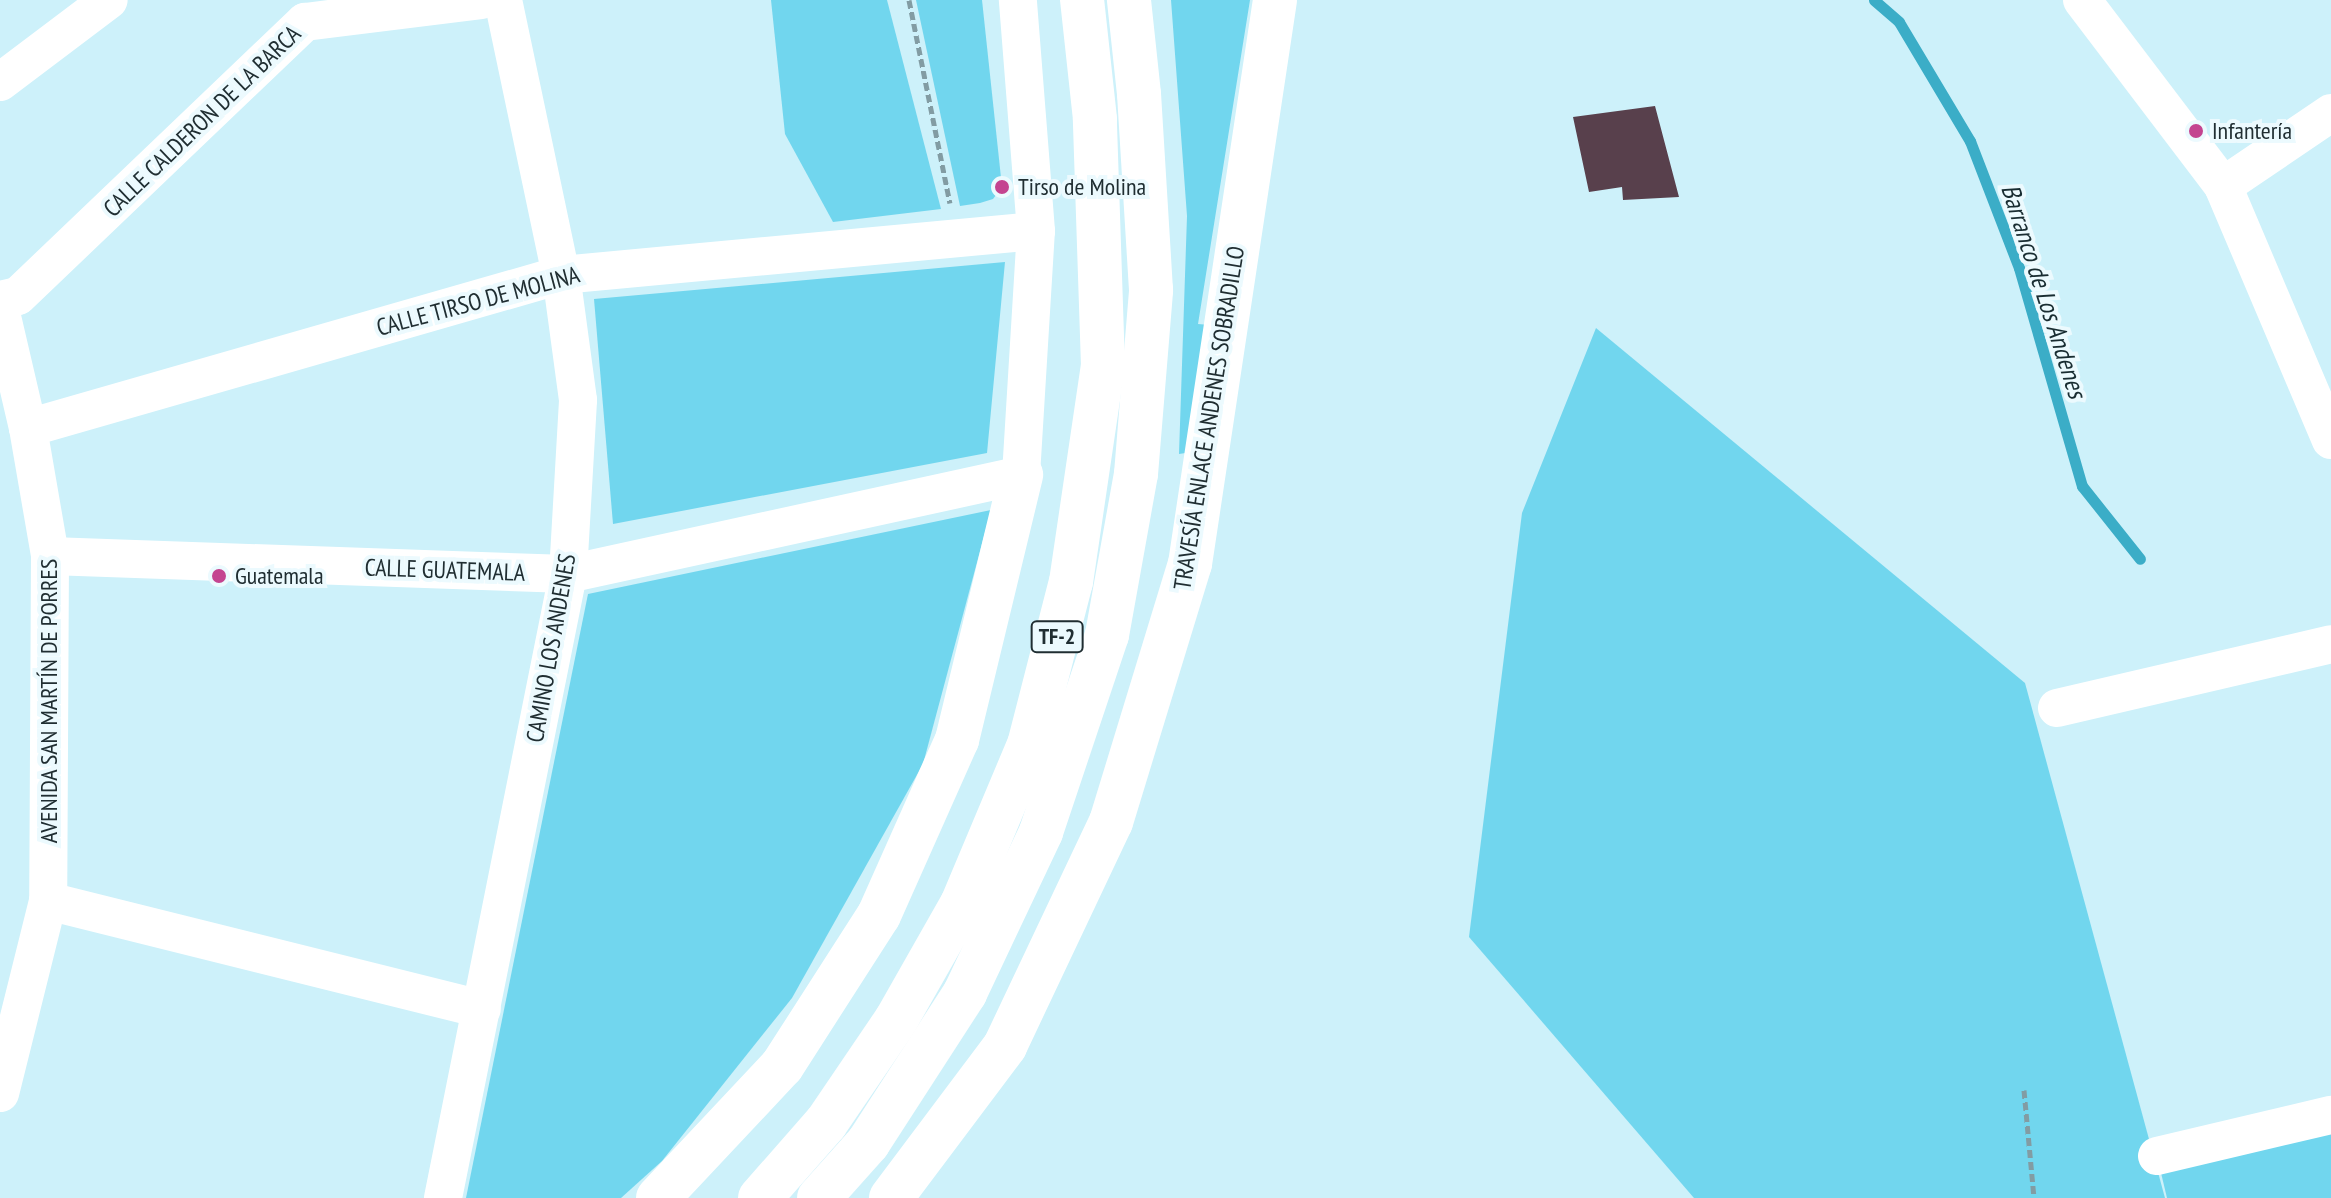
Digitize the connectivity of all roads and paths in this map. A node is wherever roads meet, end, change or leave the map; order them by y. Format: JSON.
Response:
{"nodes":[{"id":1,"x":109,"y":0,"type":"edge"},
{"id":2,"x":481,"y":0,"type":"edge"},
{"id":3,"x":503,"y":0,"type":"edge"},
{"id":4,"x":909,"y":0,"type":"edge"},
{"id":5,"x":1018,"y":0,"type":"edge"},
{"id":6,"x":1082,"y":0,"type":"edge"},
{"id":7,"x":1129,"y":0,"type":"edge"},
{"id":8,"x":1275,"y":0,"type":"edge"},
{"id":9,"x":2082,"y":0,"type":"edge"},
{"id":10,"x":0,"y":82,"type":"edge"},
{"id":11,"x":2331,"y":113,"type":"edge"},
{"id":12,"x":2223,"y":186,"type":"junction"},
{"id":13,"x":1036,"y":231,"type":"junction"},
{"id":14,"x":958,"y":238,"type":"junction"},
{"id":15,"x":561,"y":275,"type":"junction"},
{"id":16,"x":0,"y":300,"type":"edge"},
{"id":17,"x":0,"y":308,"type":"edge"},
{"id":18,"x":28,"y":428,"type":"junction"},
{"id":19,"x":2331,"y":440,"type":"edge"},
{"id":20,"x":1021,"y":475,"type":"junction"},
{"id":21,"x":50,"y":556,"type":"junction"},
{"id":22,"x":568,"y":574,"type":"junction"},
{"id":23,"x":2331,"y":644,"type":"edge"},
{"id":24,"x":2057,"y":708,"type":"dead end"},
{"id":25,"x":48,"y":901,"type":"junction"},
{"id":26,"x":482,"y":1009,"type":"junction"},
{"id":27,"x":2024,"y":1090,"type":"dead end"},
{"id":28,"x":0,"y":1093,"type":"edge"},
{"id":29,"x":2331,"y":1115,"type":"edge"},
{"id":30,"x":2157,"y":1156,"type":"dead end"},
{"id":31,"x":443,"y":1198,"type":"edge"},
{"id":32,"x":658,"y":1198,"type":"edge"},
{"id":33,"x":760,"y":1198,"type":"edge"},
{"id":34,"x":819,"y":1198,"type":"edge"},
{"id":35,"x":891,"y":1198,"type":"edge"},
{"id":36,"x":2034,"y":1198,"type":"edge"}],
"edges":[{"from":1,"to":10,"type":"street"},
{"from":2,"to":16,"type":"street","name":"CALLE CALDERON DE LA BARCA"},
{"from":3,"to":15,"type":"street","name":"CAMINO LOS ANDENES"},
{"from":4,"to":14,"type":"path"},
{"from":5,"to":13,"type":"street"},
{"from":6,"to":33,"type":"main road","number":"TF-2"},
{"from":7,"to":34,"type":"main road","number":"TF-2"},
{"from":8,"to":35,"type":"main road","name":"TRAVESÍA ENLACE ANDENES SOBRADILLO"},
{"from":9,"to":12,"type":"street"},
{"from":11,"to":12,"type":"street"},
{"from":12,"to":19,"type":"street"},
{"from":13,"to":14,"type":"street","name":"CALLE TIRSO DE MOLINA"},
{"from":13,"to":20,"type":"street"},
{"from":14,"to":15,"type":"street","name":"CALLE TIRSO DE MOLINA"},
{"from":15,"to":18,"type":"street","name":"CALLE TIRSO DE MOLINA"},
{"from":15,"to":22,"type":"street","name":"CAMINO LOS ANDENES"},
{"from":17,"to":18,"type":"street","name":"AVENIDA SAN MARTÍN DE PORRES"},
{"from":18,"to":21,"type":"street","name":"AVENIDA SAN MARTÍN DE PORRES"},
{"from":20,"to":22,"type":"street","name":"CALLE GUATEMALA"},
{"from":20,"to":32,"type":"main road"},
{"from":21,"to":22,"type":"street","name":"CALLE GUATEMALA"},
{"from":21,"to":25,"type":"street","name":"AVENIDA SAN MARTÍN DE PORRES"},
{"from":22,"to":26,"type":"street","name":"CAMINO LOS ANDENES"},
{"from":23,"to":24,"type":"street"},
{"from":25,"to":26,"type":"street"},
{"from":25,"to":28,"type":"street","name":"AVENIDA SAN MARTÍN DE PORRES"},
{"from":26,"to":31,"type":"street","name":"CAMINO LOS ANDENES"},
{"from":27,"to":36,"type":"path"},
{"from":29,"to":30,"type":"street"}]}
